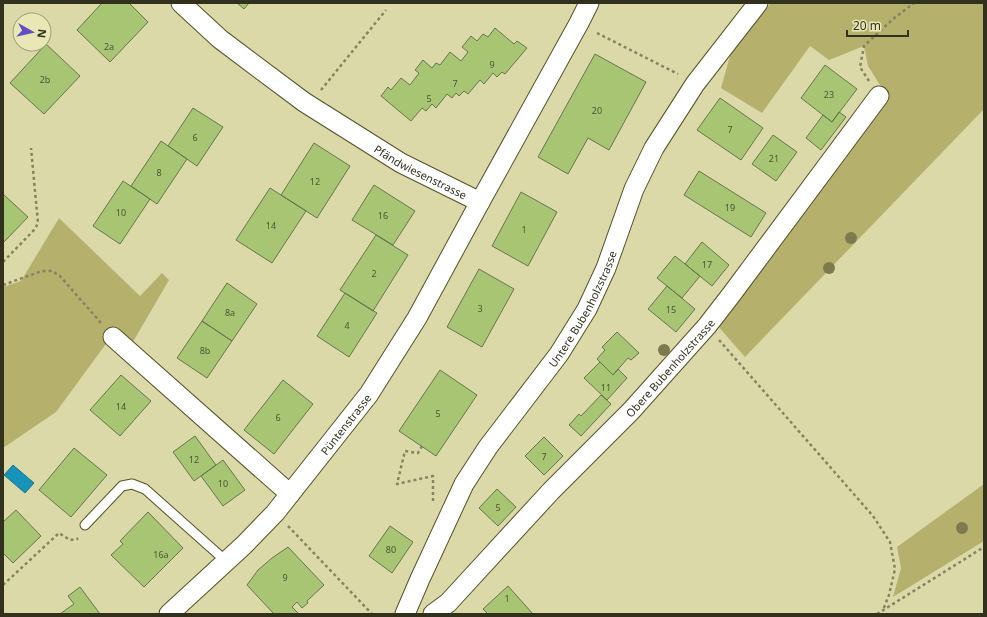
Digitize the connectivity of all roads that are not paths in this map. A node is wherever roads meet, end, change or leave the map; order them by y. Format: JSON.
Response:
{"nodes":[{"id":1,"x":181,"y":3,"type":"edge"},
{"id":2,"x":589,"y":3,"type":"edge"},
{"id":3,"x":758,"y":3,"type":"edge"},
{"id":4,"x":879,"y":96,"type":"road end"},
{"id":5,"x":480,"y":202,"type":"junction"},
{"id":6,"x":113,"y":337,"type":"road end"},
{"id":7,"x":290,"y":494,"type":"junction"},
{"id":8,"x":85,"y":525,"type":"road end"},
{"id":9,"x":227,"y":562,"type":"junction"},
{"id":10,"x":453,"y":609,"type":"edge"},
{"id":11,"x":169,"y":614,"type":"edge"},
{"id":12,"x":405,"y":614,"type":"edge"},
{"id":13,"x":432,"y":614,"type":"edge"}],
"edges":[{"from":1,"to":5,"type":"street","name":"Pfändwiesenstrasse"},
{"from":2,"to":5,"type":"street","name":"Pfändwiesenstrasse"},
{"from":3,"to":12,"type":"street","name":"Untere Bubenholzstrasse"},
{"from":4,"to":10,"type":"street","name":"Obere Bubenholzstrasse"},
{"from":5,"to":7,"type":"street","name":"Püntenstrasse"},
{"from":6,"to":7,"type":"street"},
{"from":7,"to":9,"type":"street","name":"Püntenstrasse"},
{"from":8,"to":9,"type":"lane"},
{"from":9,"to":11,"type":"street","name":"Püntenstrasse"},
{"from":10,"to":13,"type":"street","name":"Obere Bubenholzstrasse"}]}
